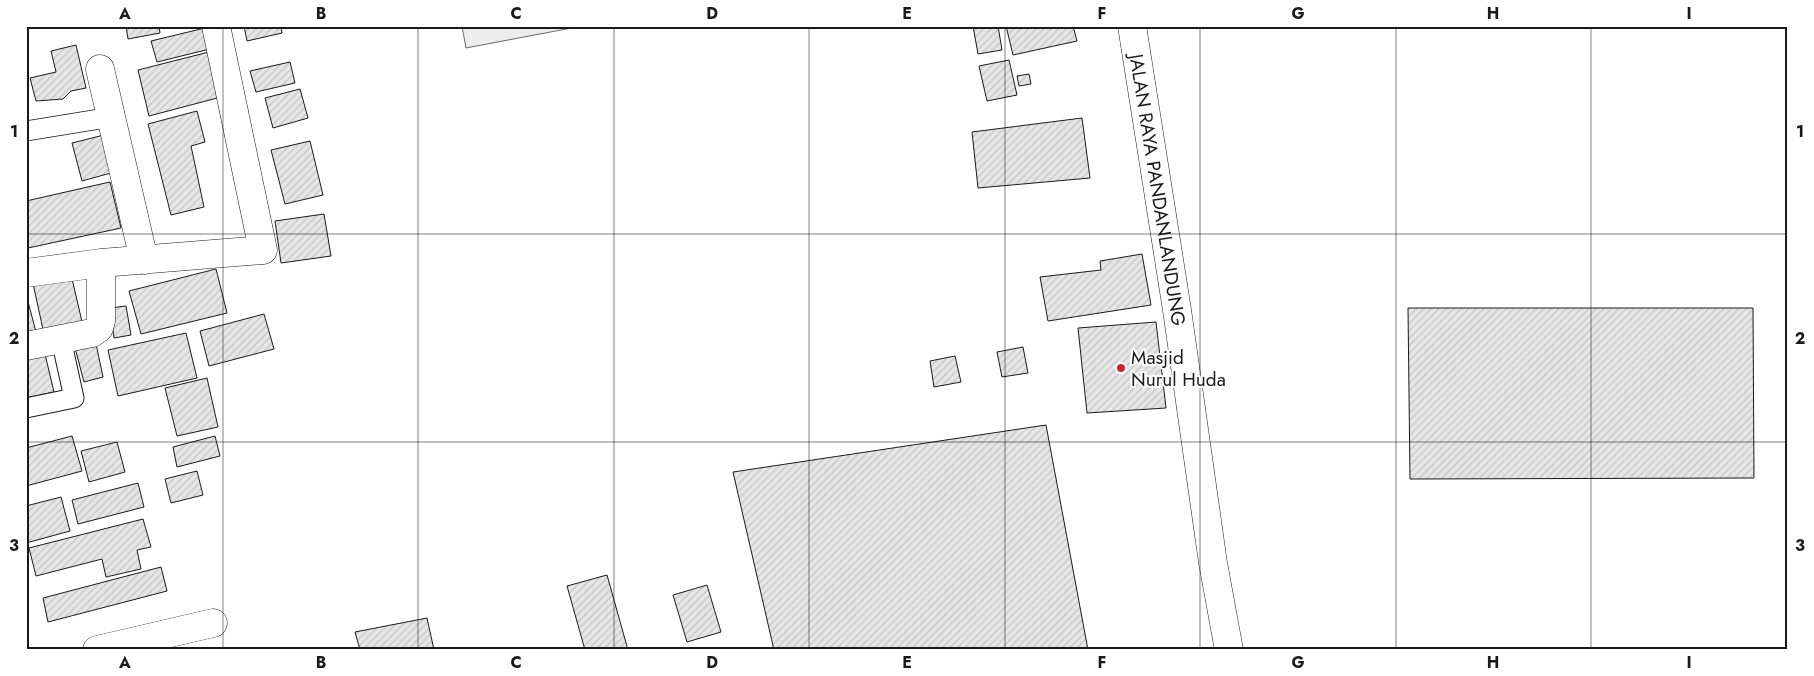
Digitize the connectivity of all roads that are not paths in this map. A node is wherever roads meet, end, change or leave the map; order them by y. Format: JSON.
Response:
{"nodes":[{"id":1,"x":216,"y":26,"type":"edge"},
{"id":2,"x":1132,"y":26,"type":"edge"},
{"id":3,"x":100,"y":69,"type":"dead end"},
{"id":4,"x":112,"y":117,"type":"junction"},
{"id":5,"x":26,"y":131,"type":"edge"},
{"id":6,"x":144,"y":260,"type":"junction"},
{"id":7,"x":100,"y":263,"type":"junction"},
{"id":8,"x":26,"y":273,"type":"edge"},
{"id":9,"x":61,"y":339,"type":"junction"},
{"id":10,"x":26,"y":346,"type":"edge"},
{"id":11,"x":26,"y":408,"type":"edge"},
{"id":12,"x":213,"y":623,"type":"dead end"},
{"id":13,"x":97,"y":650,"type":"edge"},
{"id":14,"x":1229,"y":650,"type":"edge"}],
"edges":[{"from":1,"to":6,"type":"street"},
{"from":2,"to":14,"type":"street","name":"JALAN RAYA PANDANLANDUNG"},
{"from":3,"to":4,"type":"street"},
{"from":4,"to":5,"type":"lane"},
{"from":4,"to":6,"type":"street"},
{"from":6,"to":7,"type":"street"},
{"from":7,"to":8,"type":"street"},
{"from":7,"to":9,"type":"street"},
{"from":9,"to":10,"type":"street"},
{"from":9,"to":11,"type":"lane"},
{"from":12,"to":13,"type":"street"}]}
